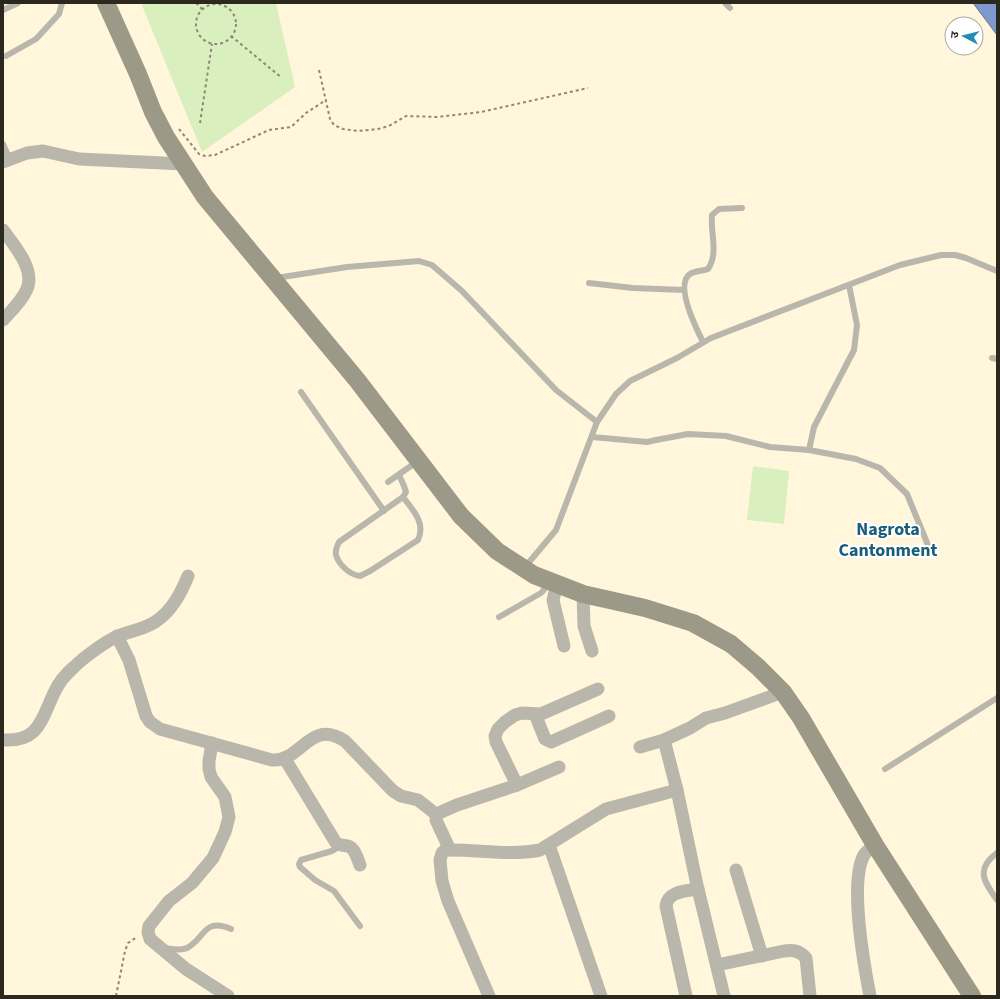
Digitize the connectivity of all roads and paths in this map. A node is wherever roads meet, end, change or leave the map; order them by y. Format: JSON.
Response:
{"nodes":[{"id":1,"x":18,"y":3,"type":"edge"},
{"id":2,"x":62,"y":3,"type":"edge"},
{"id":3,"x":106,"y":3,"type":"edge"},
{"id":4,"x":196,"y":3,"type":"edge"},
{"id":5,"x":223,"y":4,"type":"edge"},
{"id":6,"x":3,"y":10,"type":"edge"},
{"id":7,"x":202,"y":10,"type":"junction"},
{"id":8,"x":231,"y":36,"type":"junction"},
{"id":9,"x":212,"y":44,"type":"junction"},
{"id":10,"x":6,"y":56,"type":"dead end"},
{"id":11,"x":319,"y":70,"type":"dead end"},
{"id":12,"x":282,"y":78,"type":"dead end"},
{"id":13,"x":588,"y":88,"type":"dead end"},
{"id":14,"x":326,"y":100,"type":"junction"},
{"id":15,"x":200,"y":123,"type":"dead end"},
{"id":16,"x":176,"y":125,"type":"dead end"},
{"id":17,"x":3,"y":144,"type":"edge"},
{"id":18,"x":6,"y":161,"type":"edge"},
{"id":19,"x":184,"y":164,"type":"junction"},
{"id":20,"x":742,"y":208,"type":"dead end"},
{"id":21,"x":3,"y":230,"type":"edge"},
{"id":22,"x":997,"y":271,"type":"edge"},
{"id":23,"x":273,"y":279,"type":"junction"},
{"id":24,"x":589,"y":283,"type":"dead end"},
{"id":25,"x":849,"y":285,"type":"junction"},
{"id":26,"x":684,"y":290,"type":"junction"},
{"id":27,"x":3,"y":320,"type":"edge"},
{"id":28,"x":703,"y":342,"type":"junction"},
{"id":29,"x":301,"y":392,"type":"dead end"},
{"id":30,"x":598,"y":422,"type":"junction"},
{"id":31,"x":592,"y":437,"type":"junction"},
{"id":32,"x":809,"y":450,"type":"junction"},
{"id":33,"x":419,"y":460,"type":"junction"},
{"id":34,"x":399,"y":475,"type":"junction"},
{"id":35,"x":388,"y":482,"type":"dead end"},
{"id":36,"x":403,"y":497,"type":"junction"},
{"id":37,"x":384,"y":511,"type":"junction"},
{"id":38,"x":930,"y":550,"type":"dead end"},
{"id":39,"x":524,"y":569,"type":"junction"},
{"id":40,"x":188,"y":576,"type":"dead end"},
{"id":41,"x":554,"y":583,"type":"junction"},
{"id":42,"x":583,"y":594,"type":"junction"},
{"id":43,"x":499,"y":618,"type":"dead end"},
{"id":44,"x":117,"y":636,"type":"junction"},
{"id":45,"x":564,"y":646,"type":"dead end"},
{"id":46,"x":592,"y":651,"type":"dead end"},
{"id":47,"x":598,"y":689,"type":"dead end"},
{"id":48,"x":783,"y":692,"type":"junction"},
{"id":49,"x":997,"y":698,"type":"edge"},
{"id":50,"x":536,"y":714,"type":"junction"},
{"id":51,"x":609,"y":716,"type":"dead end"},
{"id":52,"x":3,"y":740,"type":"edge"},
{"id":53,"x":664,"y":740,"type":"junction"},
{"id":54,"x":212,"y":744,"type":"junction"},
{"id":55,"x":640,"y":747,"type":"dead end"},
{"id":56,"x":285,"y":759,"type":"junction"},
{"id":57,"x":559,"y":767,"type":"dead end"},
{"id":58,"x":885,"y":769,"type":"dead end"},
{"id":59,"x":517,"y":785,"type":"junction"},
{"id":60,"x":676,"y":790,"type":"junction"},
{"id":61,"x":437,"y":815,"type":"junction"},
{"id":62,"x":549,"y":845,"type":"junction"},
{"id":63,"x":875,"y":845,"type":"junction"},
{"id":64,"x":341,"y":846,"type":"junction"},
{"id":65,"x":450,"y":850,"type":"junction"},
{"id":66,"x":997,"y":853,"type":"edge"},
{"id":67,"x":360,"y":865,"type":"dead end"},
{"id":68,"x":736,"y":870,"type":"dead end"},
{"id":69,"x":698,"y":889,"type":"junction"},
{"id":70,"x":997,"y":900,"type":"edge"},
{"id":71,"x":360,"y":926,"type":"dead end"},
{"id":72,"x":231,"y":929,"type":"dead end"},
{"id":73,"x":148,"y":932,"type":"junction"},
{"id":74,"x":162,"y":949,"type":"junction"},
{"id":75,"x":762,"y":956,"type":"junction"},
{"id":76,"x":717,"y":965,"type":"junction"},
{"id":77,"x":116,"y":996,"type":"edge"},
{"id":78,"x":228,"y":996,"type":"edge"},
{"id":79,"x":489,"y":996,"type":"edge"},
{"id":80,"x":601,"y":996,"type":"edge"},
{"id":81,"x":686,"y":996,"type":"edge"},
{"id":82,"x":724,"y":996,"type":"edge"},
{"id":83,"x":810,"y":996,"type":"edge"},
{"id":84,"x":870,"y":996,"type":"edge"},
{"id":85,"x":972,"y":996,"type":"edge"}],
"edges":[{"from":1,"to":6,"type":"lane"},
{"from":2,"to":10,"type":"lane"},
{"from":3,"to":19,"type":"main road"},
{"from":4,"to":7,"type":"path"},
{"from":5,"to":7,"type":"path"},
{"from":5,"to":8,"type":"path"},
{"from":7,"to":9,"type":"path"},
{"from":8,"to":9,"type":"path"},
{"from":8,"to":12,"type":"path"},
{"from":9,"to":15,"type":"path"},
{"from":11,"to":14,"type":"path"},
{"from":13,"to":14,"type":"path"},
{"from":14,"to":16,"type":"path"},
{"from":17,"to":18,"type":"lane"},
{"from":18,"to":19,"type":"street"},
{"from":19,"to":23,"type":"main road"},
{"from":20,"to":26,"type":"lane"},
{"from":21,"to":27,"type":"street"},
{"from":22,"to":25,"type":"lane"},
{"from":23,"to":30,"type":"lane"},
{"from":23,"to":33,"type":"main road"},
{"from":24,"to":26,"type":"lane"},
{"from":25,"to":28,"type":"lane"},
{"from":25,"to":32,"type":"lane"},
{"from":26,"to":28,"type":"lane"},
{"from":28,"to":30,"type":"lane"},
{"from":29,"to":37,"type":"lane"},
{"from":30,"to":31,"type":"lane"},
{"from":31,"to":32,"type":"lane"},
{"from":31,"to":39,"type":"lane"},
{"from":32,"to":38,"type":"lane"},
{"from":33,"to":34,"type":"lane"},
{"from":33,"to":39,"type":"main road"},
{"from":34,"to":35,"type":"lane"},
{"from":34,"to":36,"type":"lane"},
{"from":36,"to":37,"type":"lane"},
{"from":36,"to":37,"type":"lane"},
{"from":39,"to":41,"type":"main road"},
{"from":40,"to":44,"type":"street"},
{"from":41,"to":42,"type":"main road"},
{"from":41,"to":43,"type":"lane"},
{"from":41,"to":45,"type":"street"},
{"from":42,"to":46,"type":"street"},
{"from":42,"to":48,"type":"main road"},
{"from":44,"to":52,"type":"street"},
{"from":44,"to":54,"type":"street"},
{"from":47,"to":50,"type":"street"},
{"from":48,"to":53,"type":"street"},
{"from":48,"to":63,"type":"main road"},
{"from":49,"to":58,"type":"lane"},
{"from":50,"to":51,"type":"street"},
{"from":50,"to":59,"type":"street"},
{"from":53,"to":55,"type":"street"},
{"from":53,"to":60,"type":"street"},
{"from":54,"to":56,"type":"street"},
{"from":54,"to":73,"type":"street"},
{"from":56,"to":61,"type":"street"},
{"from":56,"to":64,"type":"street"},
{"from":57,"to":59,"type":"street"},
{"from":59,"to":61,"type":"street"},
{"from":60,"to":62,"type":"street"},
{"from":60,"to":69,"type":"street"},
{"from":61,"to":65,"type":"street"},
{"from":62,"to":65,"type":"street"},
{"from":62,"to":80,"type":"street"},
{"from":63,"to":84,"type":"street"},
{"from":63,"to":85,"type":"main road"},
{"from":64,"to":67,"type":"street"},
{"from":64,"to":71,"type":"lane"},
{"from":65,"to":79,"type":"street"},
{"from":66,"to":70,"type":"lane"},
{"from":68,"to":75,"type":"street"},
{"from":69,"to":76,"type":"street"},
{"from":69,"to":81,"type":"street"},
{"from":72,"to":74,"type":"lane"},
{"from":73,"to":74,"type":"street"},
{"from":73,"to":77,"type":"path"},
{"from":74,"to":78,"type":"street"},
{"from":75,"to":76,"type":"street"},
{"from":75,"to":83,"type":"street"},
{"from":76,"to":82,"type":"street"}]}
